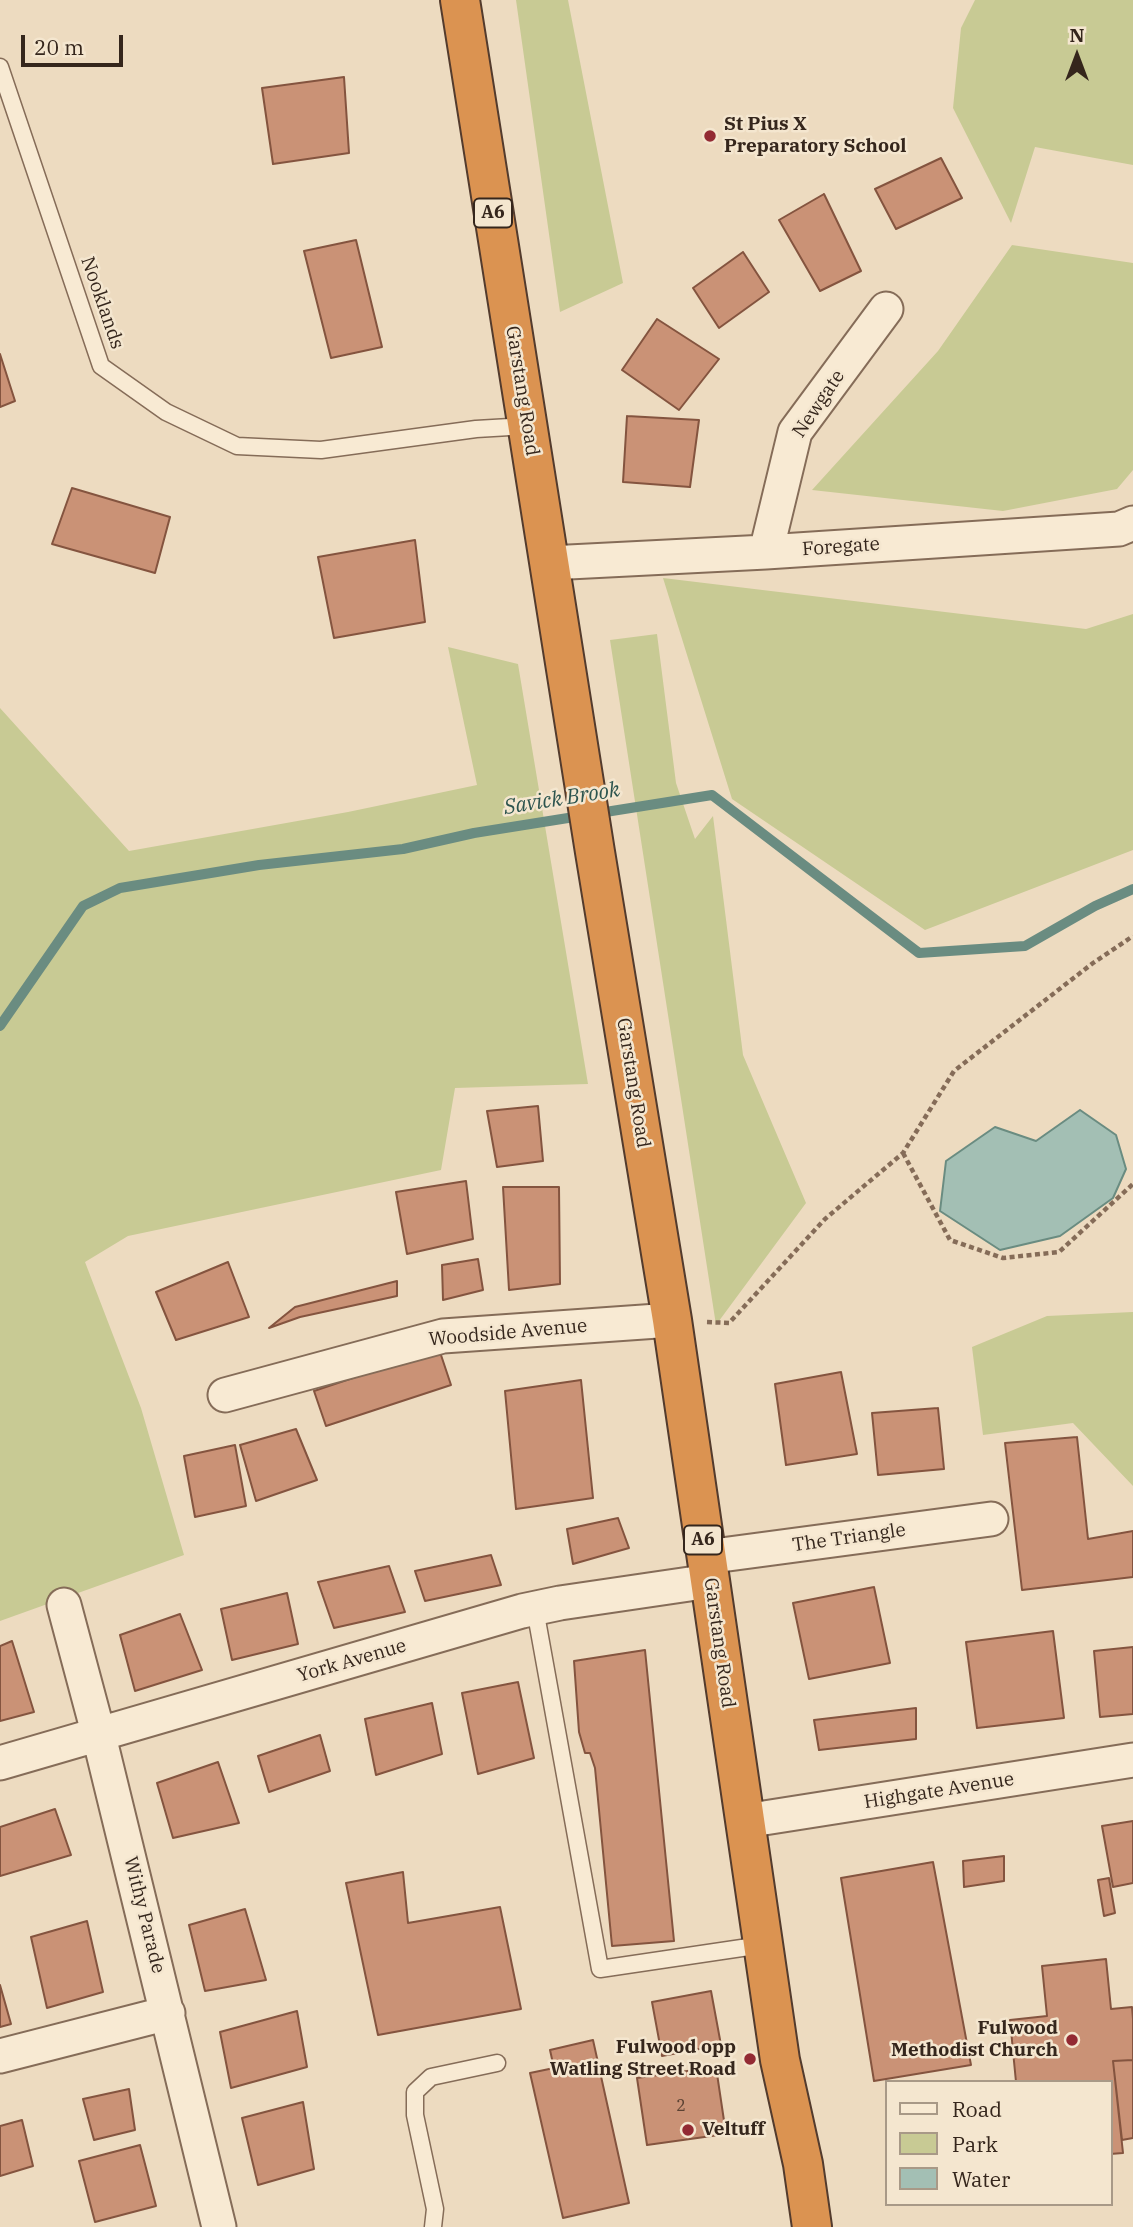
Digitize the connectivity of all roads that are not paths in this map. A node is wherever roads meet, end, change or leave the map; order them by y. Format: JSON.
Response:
{"nodes":[{"id":1,"x":460,"y":0,"type":"edge"},
{"id":2,"x":0,"y":66,"type":"edge"},
{"id":3,"x":886,"y":309,"type":"dead end"},
{"id":4,"x":527,"y":426,"type":"junction"},
{"id":5,"x":1133,"y":523,"type":"edge"},
{"id":6,"x":766,"y":552,"type":"junction"},
{"id":7,"x":549,"y":563,"type":"junction"},
{"id":8,"x":672,"y":1320,"type":"junction"},
{"id":9,"x":225,"y":1395,"type":"dead end"},
{"id":10,"x":991,"y":1520,"type":"dead end"},
{"id":11,"x":708,"y":1569,"type":"junction"},
{"id":12,"x":64,"y":1605,"type":"dead end"},
{"id":13,"x":535,"y":1609,"type":"junction"},
{"id":14,"x":99,"y":1736,"type":"junction"},
{"id":15,"x":1133,"y":1760,"type":"edge"},
{"id":16,"x":0,"y":1763,"type":"edge"},
{"id":17,"x":745,"y":1821,"type":"junction"},
{"id":18,"x":762,"y":1945,"type":"junction"},
{"id":19,"x":168,"y":2013,"type":"junction"},
{"id":20,"x":0,"y":2056,"type":"edge"},
{"id":21,"x":497,"y":2063,"type":"dead end"},
{"id":22,"x":219,"y":2227,"type":"edge"},
{"id":23,"x":433,"y":2227,"type":"edge"},
{"id":24,"x":813,"y":2227,"type":"edge"}],
"edges":[{"from":1,"to":4,"type":"highway","name":"Garstang Road","number":"A6"},
{"from":2,"to":4,"type":"lane","name":"Nooklands"},
{"from":3,"to":6,"type":"street","name":"Newgate"},
{"from":4,"to":7,"type":"highway","name":"Garstang Road","number":"A6"},
{"from":5,"to":6,"type":"street","name":"Foregate"},
{"from":6,"to":7,"type":"street","name":"Foregate"},
{"from":7,"to":8,"type":"highway","name":"Garstang Road","number":"A6"},
{"from":8,"to":9,"type":"street","name":"Woodside Avenue"},
{"from":8,"to":11,"type":"highway","name":"Garstang Road","number":"A6"},
{"from":10,"to":11,"type":"street","name":"The Triangle"},
{"from":11,"to":13,"type":"street","name":"York Avenue"},
{"from":11,"to":17,"type":"highway","name":"Garstang Road","number":"A6"},
{"from":12,"to":14,"type":"street","name":"Withy Parade"},
{"from":13,"to":14,"type":"street","name":"York Avenue"},
{"from":13,"to":18,"type":"lane"},
{"from":14,"to":16,"type":"street","name":"York Avenue"},
{"from":14,"to":19,"type":"street","name":"Withy Parade"},
{"from":15,"to":17,"type":"street","name":"Highgate Avenue"},
{"from":17,"to":18,"type":"highway","name":"Garstang Road","number":"A6"},
{"from":18,"to":24,"type":"highway","name":"Garstang Road","number":"A6"},
{"from":19,"to":20,"type":"street"},
{"from":19,"to":22,"type":"street","name":"Withy Parade"},
{"from":21,"to":23,"type":"lane"}]}
